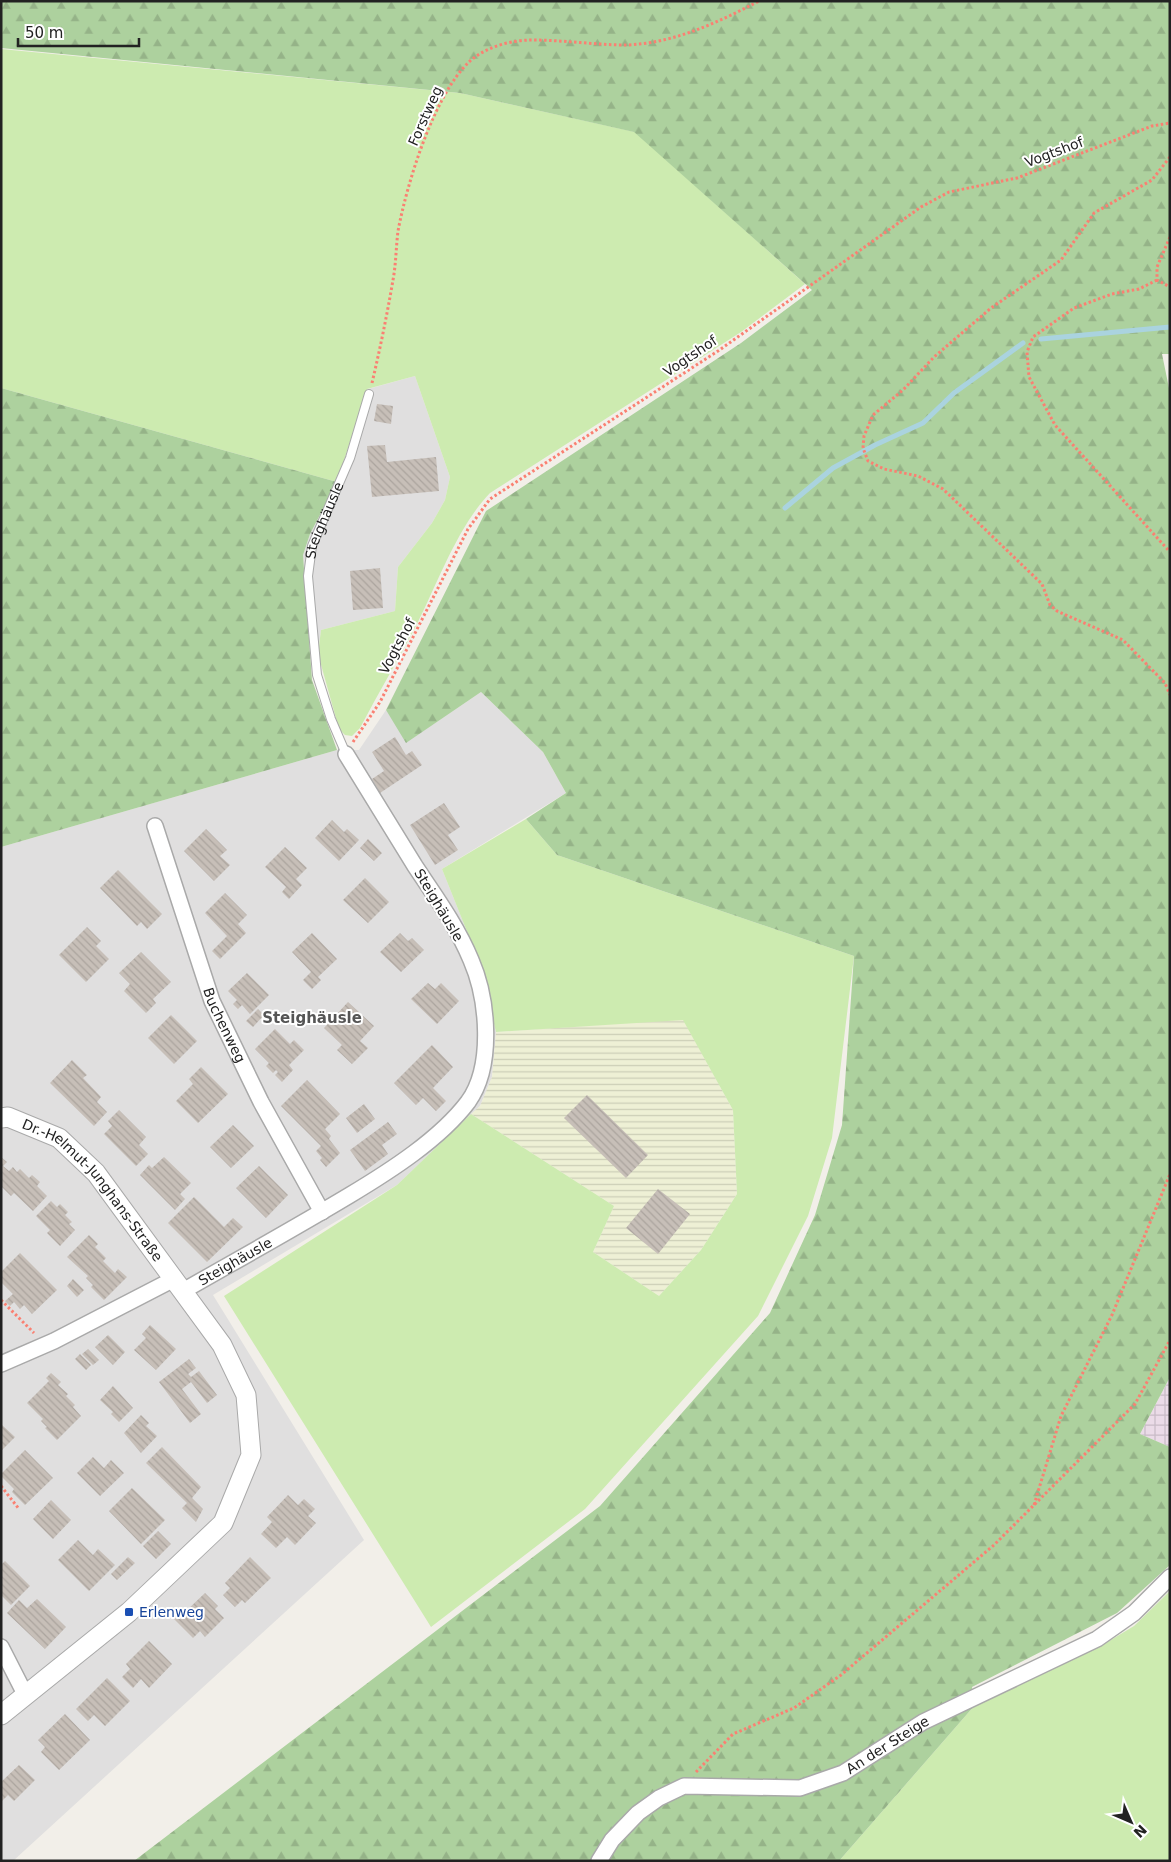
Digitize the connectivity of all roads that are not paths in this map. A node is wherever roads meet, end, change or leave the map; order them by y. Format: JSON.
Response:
{"nodes":[{"id":1,"x":369,"y":394,"type":"road end"},
{"id":2,"x":346,"y":754,"type":"joint"},
{"id":3,"x":155,"y":826,"type":"dead end"},
{"id":4,"x":1,"y":1118,"type":"edge"},
{"id":5,"x":322,"y":1212,"type":"junction"},
{"id":6,"x":178,"y":1285,"type":"junction"},
{"id":7,"x":1,"y":1364,"type":"edge"},
{"id":8,"x":1170,"y":1577,"type":"edge"},
{"id":9,"x":1,"y":1647,"type":"edge"},
{"id":10,"x":26,"y":1696,"type":"junction"},
{"id":11,"x":1,"y":1715,"type":"edge"},
{"id":12,"x":599,"y":1861,"type":"edge"}],
"edges":[{"from":1,"to":2,"type":"lane","name":"Steighäusle"},
{"from":2,"to":5,"type":"street","name":"Steighäusle"},
{"from":3,"to":5,"type":"street","name":"Buchenweg"},
{"from":4,"to":6,"type":"street","name":"Dr.-Helmut-Junghans-Straße"},
{"from":5,"to":6,"type":"street","name":"Steighäusle"},
{"from":6,"to":7,"type":"street","name":"Dr.-Helmut-Junghans-Straße"},
{"from":6,"to":10,"type":"street","name":"Dr.-Helmut-Junghans-Straße"},
{"from":8,"to":12,"type":"street","name":"An der Steige"},
{"from":9,"to":10,"type":"street"},
{"from":10,"to":11,"type":"street","name":"Dr.-Helmut-Junghans-Straße"}]}
